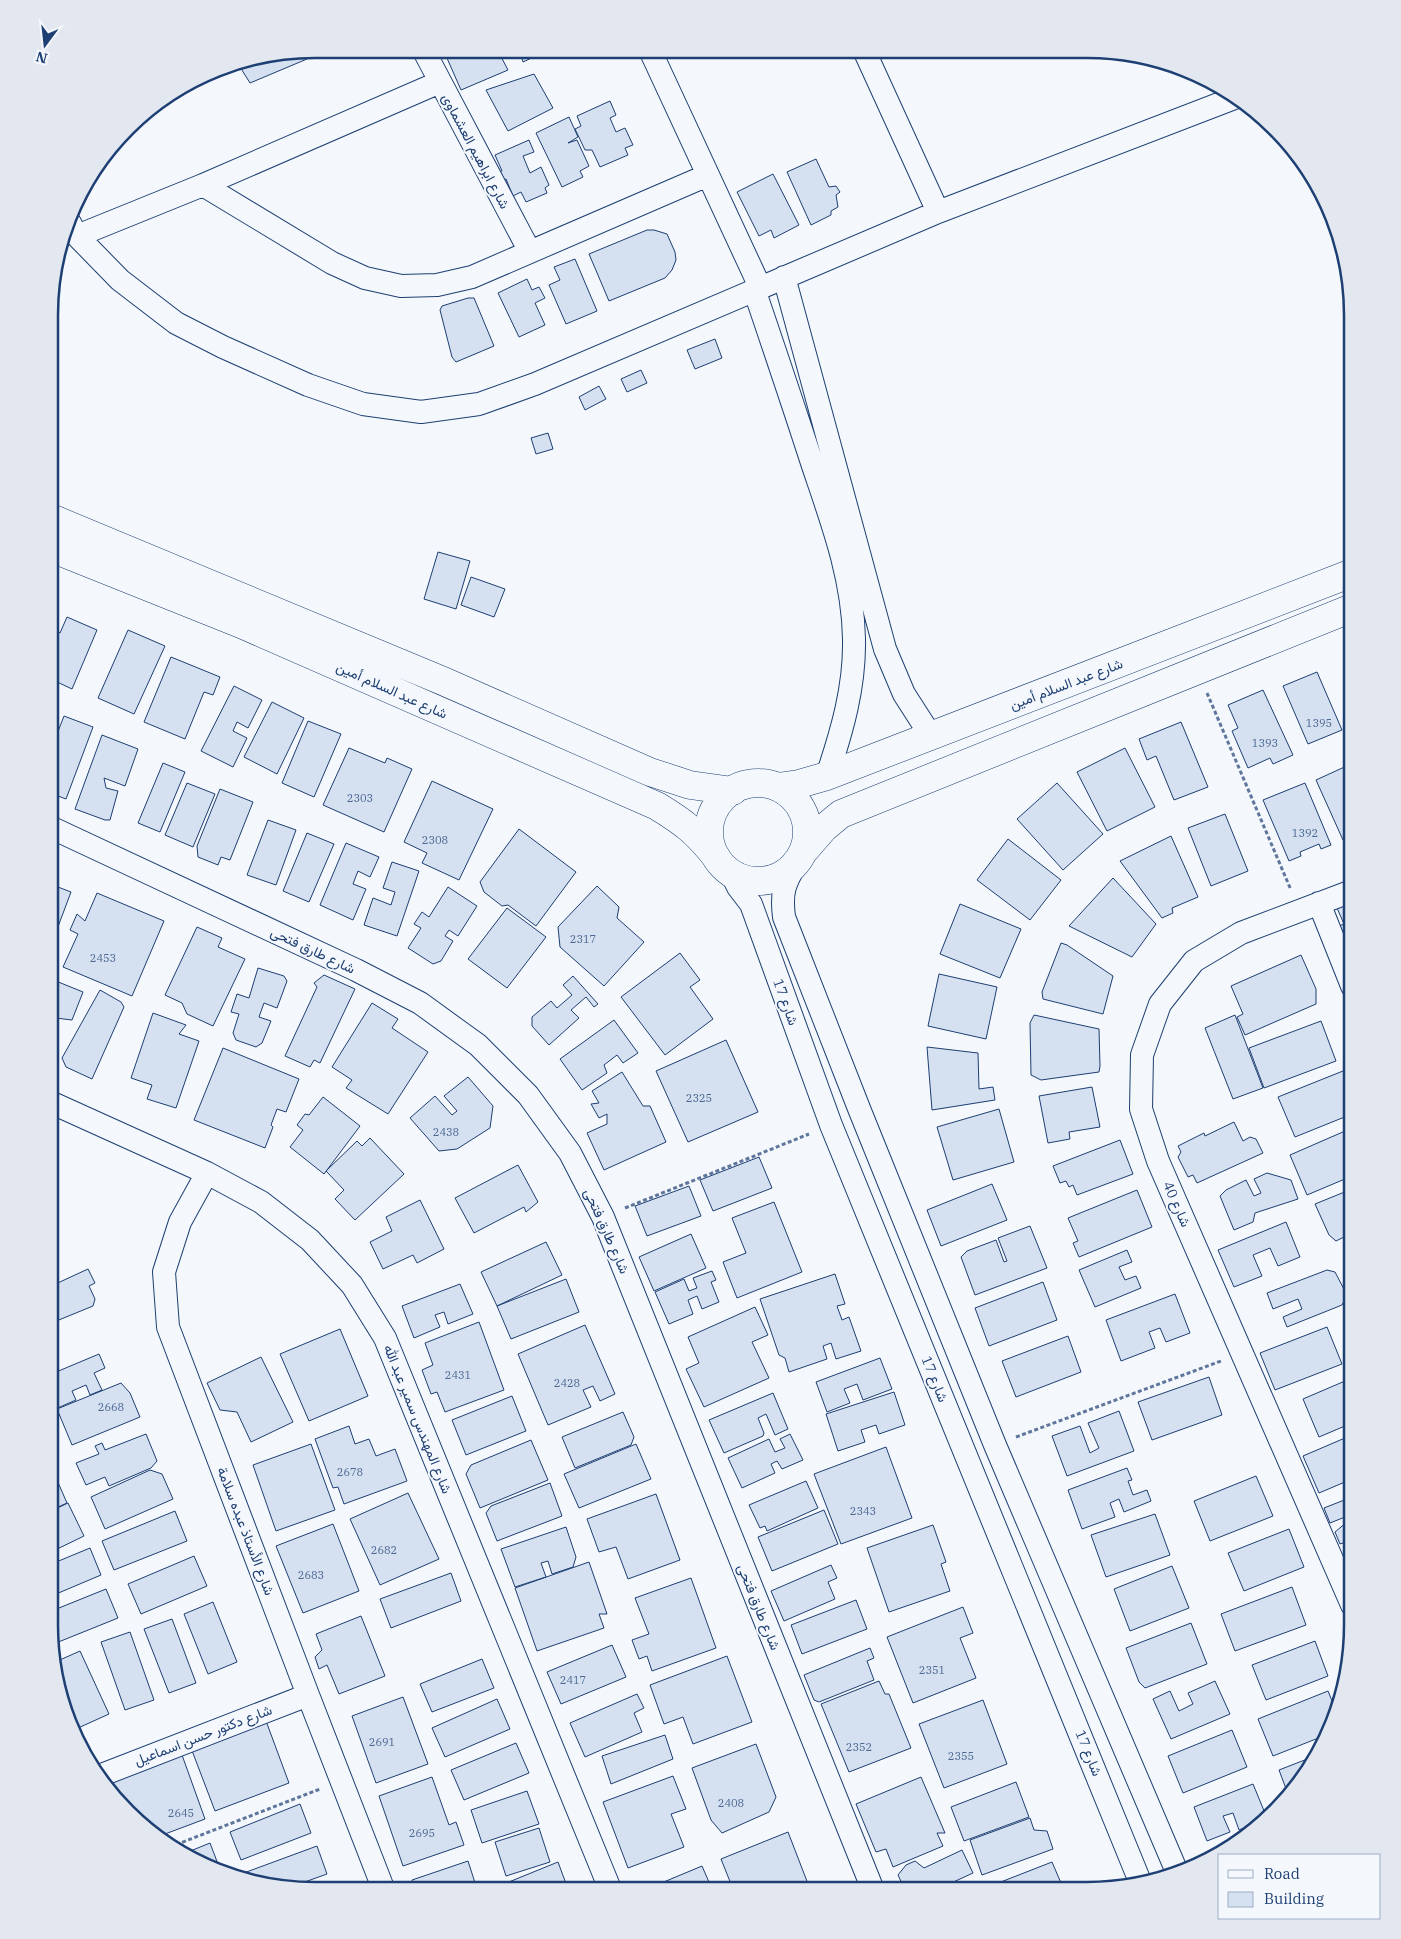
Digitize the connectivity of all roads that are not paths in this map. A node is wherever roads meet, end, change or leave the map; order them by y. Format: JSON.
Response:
{"nodes":[{"id":1,"x":427,"y":58,"type":"edge"},
{"id":2,"x":654,"y":58,"type":"edge"},
{"id":3,"x":868,"y":58,"type":"edge"},
{"id":4,"x":440,"y":82,"type":"junction"},
{"id":5,"x":1228,"y":100,"type":"edge"},
{"id":6,"x":708,"y":175,"type":"junction"},
{"id":7,"x":203,"y":185,"type":"junction"},
{"id":8,"x":938,"y":212,"type":"junction"},
{"id":9,"x":74,"y":230,"type":"edge"},
{"id":10,"x":530,"y":252,"type":"junction"},
{"id":11,"x":784,"y":277,"type":"junction"},
{"id":12,"x":757,"y":288,"type":"junction"},
{"id":13,"x":58,"y":521,"type":"edge"},
{"id":14,"x":848,"y":543,"type":"junction"},
{"id":15,"x":58,"y":550,"type":"edge"},
{"id":16,"x":1344,"y":576,"type":"edge"},
{"id":17,"x":1295,"y":596,"type":"junction"},
{"id":18,"x":1344,"y":611,"type":"edge"},
{"id":19,"x":246,"y":612,"type":"junction"},
{"id":20,"x":1308,"y":625,"type":"junction"},
{"id":21,"x":931,"y":736,"type":"junction"},
{"id":22,"x":827,"y":776,"type":"junction"},
{"id":23,"x":777,"y":787,"type":"junction"},
{"id":24,"x":732,"y":791,"type":"junction"},
{"id":25,"x":58,"y":832,"type":"edge"},
{"id":26,"x":800,"y":858,"type":"junction"},
{"id":27,"x":724,"y":866,"type":"junction"},
{"id":28,"x":1344,"y":893,"type":"edge"},
{"id":29,"x":1309,"y":907,"type":"junction"},
{"id":30,"x":1344,"y":971,"type":"edge"},
{"id":31,"x":58,"y":1106,"type":"edge"},
{"id":32,"x":207,"y":1173,"type":"junction"},
{"id":33,"x":1344,"y":1587,"type":"edge"},
{"id":34,"x":308,"y":1695,"type":"junction"},
{"id":35,"x":106,"y":1773,"type":"edge"},
{"id":36,"x":1174,"y":1866,"type":"edge"},
{"id":37,"x":1138,"y":1877,"type":"edge"},
{"id":38,"x":381,"y":1882,"type":"edge"},
{"id":39,"x":607,"y":1882,"type":"edge"},
{"id":40,"x":869,"y":1882,"type":"edge"}],
"edges":[{"from":1,"to":4,"type":"street","name":"شارع ابراهيم العشماوى"},
{"from":2,"to":6,"type":"street"},
{"from":3,"to":8,"type":"street"},
{"from":4,"to":7,"type":"street"},
{"from":4,"to":10,"type":"street","name":"شارع ابراهيم العشماوى"},
{"from":5,"to":8,"type":"street"},
{"from":6,"to":10,"type":"street"},
{"from":6,"to":12,"type":"street"},
{"from":7,"to":9,"type":"street"},
{"from":7,"to":10,"type":"street"},
{"from":8,"to":11,"type":"street"},
{"from":9,"to":12,"type":"street"},
{"from":11,"to":12,"type":"street"},
{"from":11,"to":14,"type":"street"},
{"from":12,"to":14,"type":"street"},
{"from":13,"to":19,"type":"street","name":"شارع عبد السلام أمين"},
{"from":14,"to":21,"type":"street"},
{"from":14,"to":22,"type":"street"},
{"from":15,"to":19,"type":"street","name":"شارع عبد السلام أمين"},
{"from":16,"to":17,"type":"street","name":"شارع عبد السلام أمين"},
{"from":17,"to":20,"type":"street"},
{"from":17,"to":21,"type":"street","name":"شارع عبد السلام أمين"},
{"from":18,"to":20,"type":"street"},
{"from":19,"to":24,"type":"street","name":"شارع عبد السلام أمين"},
{"from":19,"to":27,"type":"street","name":"شارع عبد السلام أمين"},
{"from":20,"to":26,"type":"street"},
{"from":21,"to":22,"type":"street","name":"شارع عبد السلام أمين"},
{"from":22,"to":23,"type":"street","name":"شارع عبد السلام أمين"},
{"from":23,"to":24,"type":"street"},
{"from":23,"to":26,"type":"street"},
{"from":24,"to":27,"type":"street"},
{"from":25,"to":40,"type":"street","name":"شارع طارق فتحى"},
{"from":26,"to":27,"type":"street"},
{"from":26,"to":36,"type":"street","name":"شارع 17"},
{"from":27,"to":37,"type":"street","name":"شارع 17"},
{"from":28,"to":29,"type":"street","name":"شارع 40"},
{"from":29,"to":30,"type":"street"},
{"from":29,"to":33,"type":"street","name":"شارع 40"},
{"from":31,"to":32,"type":"street","name":"شارع المهندس سمير عبد الله"},
{"from":32,"to":34,"type":"street","name":"شارع الأستاذ عبده سلامة"},
{"from":32,"to":39,"type":"street","name":"شارع المهندس سمير عبد الله"},
{"from":34,"to":35,"type":"street","name":"شارع دكتور حسن اسماعيل"},
{"from":34,"to":38,"type":"street","name":"شارع الأستاذ عبده سلامة"}]}
